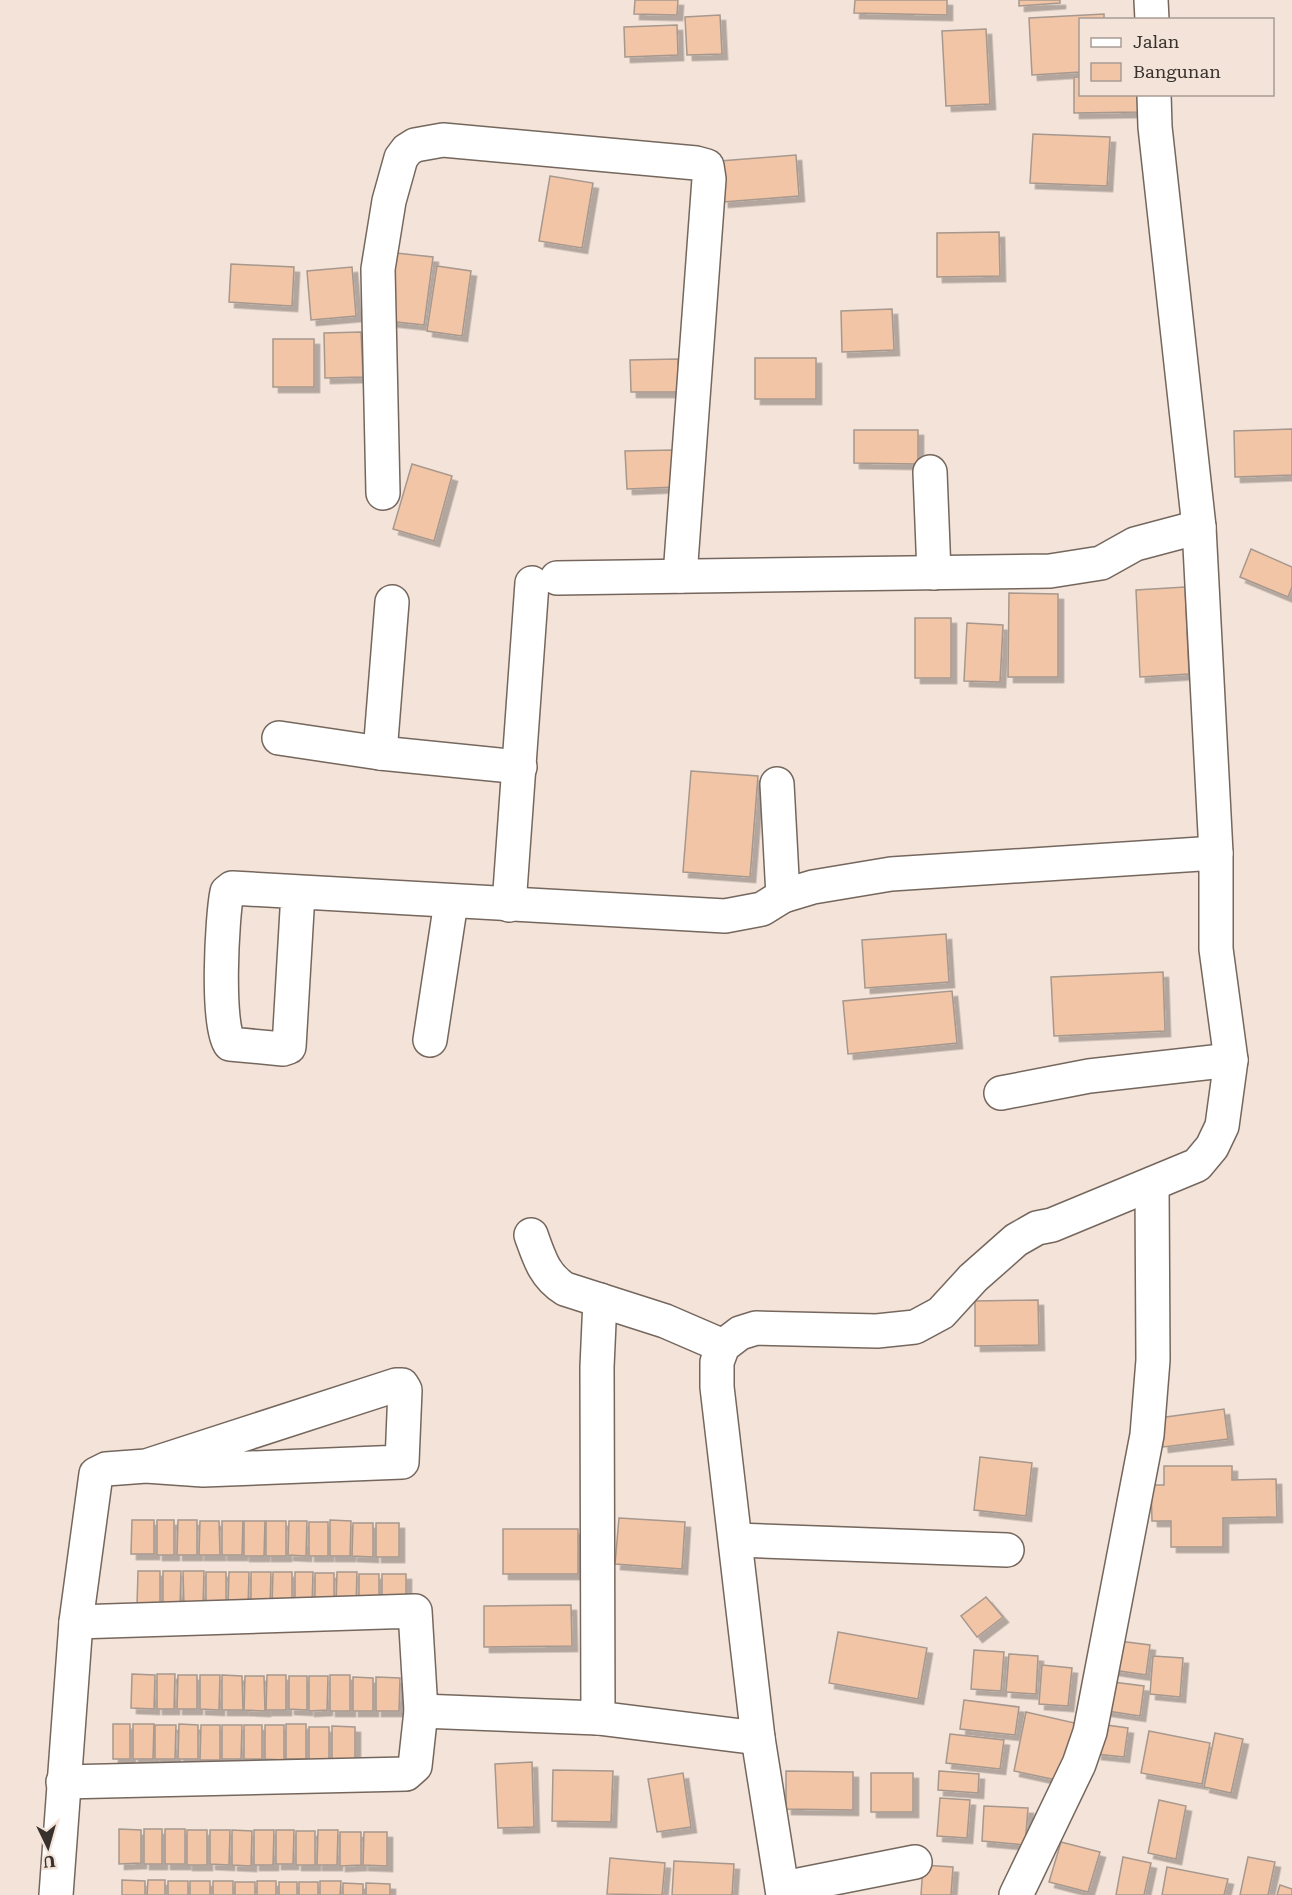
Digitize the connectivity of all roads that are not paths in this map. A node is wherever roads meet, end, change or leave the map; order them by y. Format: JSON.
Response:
{"nodes":[{"id":1,"x":1151,"y":0,"type":"edge"},
{"id":2,"x":1152,"y":18,"type":"edge"},
{"id":3,"x":1154,"y":96,"type":"edge"},
{"id":4,"x":930,"y":472,"type":"dead end"},
{"id":5,"x":383,"y":493,"type":"dead end"},
{"id":6,"x":1199,"y":527,"type":"junction"},
{"id":7,"x":934,"y":573,"type":"junction"},
{"id":8,"x":680,"y":576,"type":"junction"},
{"id":9,"x":392,"y":602,"type":"dead end"},
{"id":10,"x":279,"y":738,"type":"dead end"},
{"id":11,"x":380,"y":753,"type":"junction"},
{"id":12,"x":520,"y":767,"type":"junction"},
{"id":13,"x":777,"y":784,"type":"dead end"},
{"id":14,"x":1216,"y":852,"type":"junction"},
{"id":15,"x":298,"y":892,"type":"junction"},
{"id":16,"x":783,"y":896,"type":"junction"},
{"id":17,"x":451,"y":902,"type":"junction"},
{"id":18,"x":509,"y":906,"type":"junction"},
{"id":19,"x":430,"y":1040,"type":"dead end"},
{"id":20,"x":1231,"y":1060,"type":"junction"},
{"id":21,"x":1000,"y":1093,"type":"dead end"},
{"id":22,"x":1152,"y":1184,"type":"junction"},
{"id":23,"x":531,"y":1235,"type":"dead end"},
{"id":24,"x":600,"y":1300,"type":"junction"},
{"id":25,"x":723,"y":1346,"type":"junction"},
{"id":26,"x":146,"y":1466,"type":"junction"},
{"id":27,"x":736,"y":1540,"type":"junction"},
{"id":28,"x":1007,"y":1550,"type":"dead end"},
{"id":29,"x":76,"y":1622,"type":"junction"},
{"id":30,"x":421,"y":1712,"type":"junction"},
{"id":31,"x":598,"y":1719,"type":"junction"},
{"id":32,"x":758,"y":1738,"type":"junction"},
{"id":33,"x":63,"y":1782,"type":"junction"},
{"id":34,"x":915,"y":1862,"type":"dead end"},
{"id":35,"x":783,"y":1891,"type":"edge"},
{"id":36,"x":56,"y":1895,"type":"edge"},
{"id":37,"x":1016,"y":1895,"type":"edge"}],
"edges":[{"from":1,"to":2,"type":"street"},
{"from":3,"to":6,"type":"street"},
{"from":4,"to":7,"type":"street"},
{"from":5,"to":8,"type":"street"},
{"from":6,"to":7,"type":"street"},
{"from":6,"to":14,"type":"street"},
{"from":7,"to":8,"type":"street"},
{"from":8,"to":12,"type":"street"},
{"from":9,"to":11,"type":"street"},
{"from":10,"to":11,"type":"street"},
{"from":11,"to":12,"type":"street"},
{"from":12,"to":18,"type":"street"},
{"from":13,"to":16,"type":"street"},
{"from":14,"to":16,"type":"street"},
{"from":14,"to":20,"type":"street"},
{"from":15,"to":15,"type":"street"},
{"from":15,"to":17,"type":"street"},
{"from":16,"to":18,"type":"street"},
{"from":17,"to":18,"type":"street"},
{"from":17,"to":19,"type":"street"},
{"from":20,"to":21,"type":"street"},
{"from":20,"to":22,"type":"street"},
{"from":22,"to":25,"type":"street"},
{"from":22,"to":37,"type":"street"},
{"from":23,"to":24,"type":"street"},
{"from":24,"to":25,"type":"street"},
{"from":24,"to":31,"type":"street"},
{"from":25,"to":27,"type":"street"},
{"from":26,"to":26,"type":"street"},
{"from":26,"to":29,"type":"street"},
{"from":27,"to":28,"type":"street"},
{"from":27,"to":32,"type":"street"},
{"from":29,"to":30,"type":"street"},
{"from":29,"to":33,"type":"street"},
{"from":30,"to":31,"type":"street"},
{"from":30,"to":33,"type":"street"},
{"from":31,"to":32,"type":"street"},
{"from":32,"to":35,"type":"street"},
{"from":33,"to":36,"type":"street"},
{"from":34,"to":35,"type":"street"}]}
